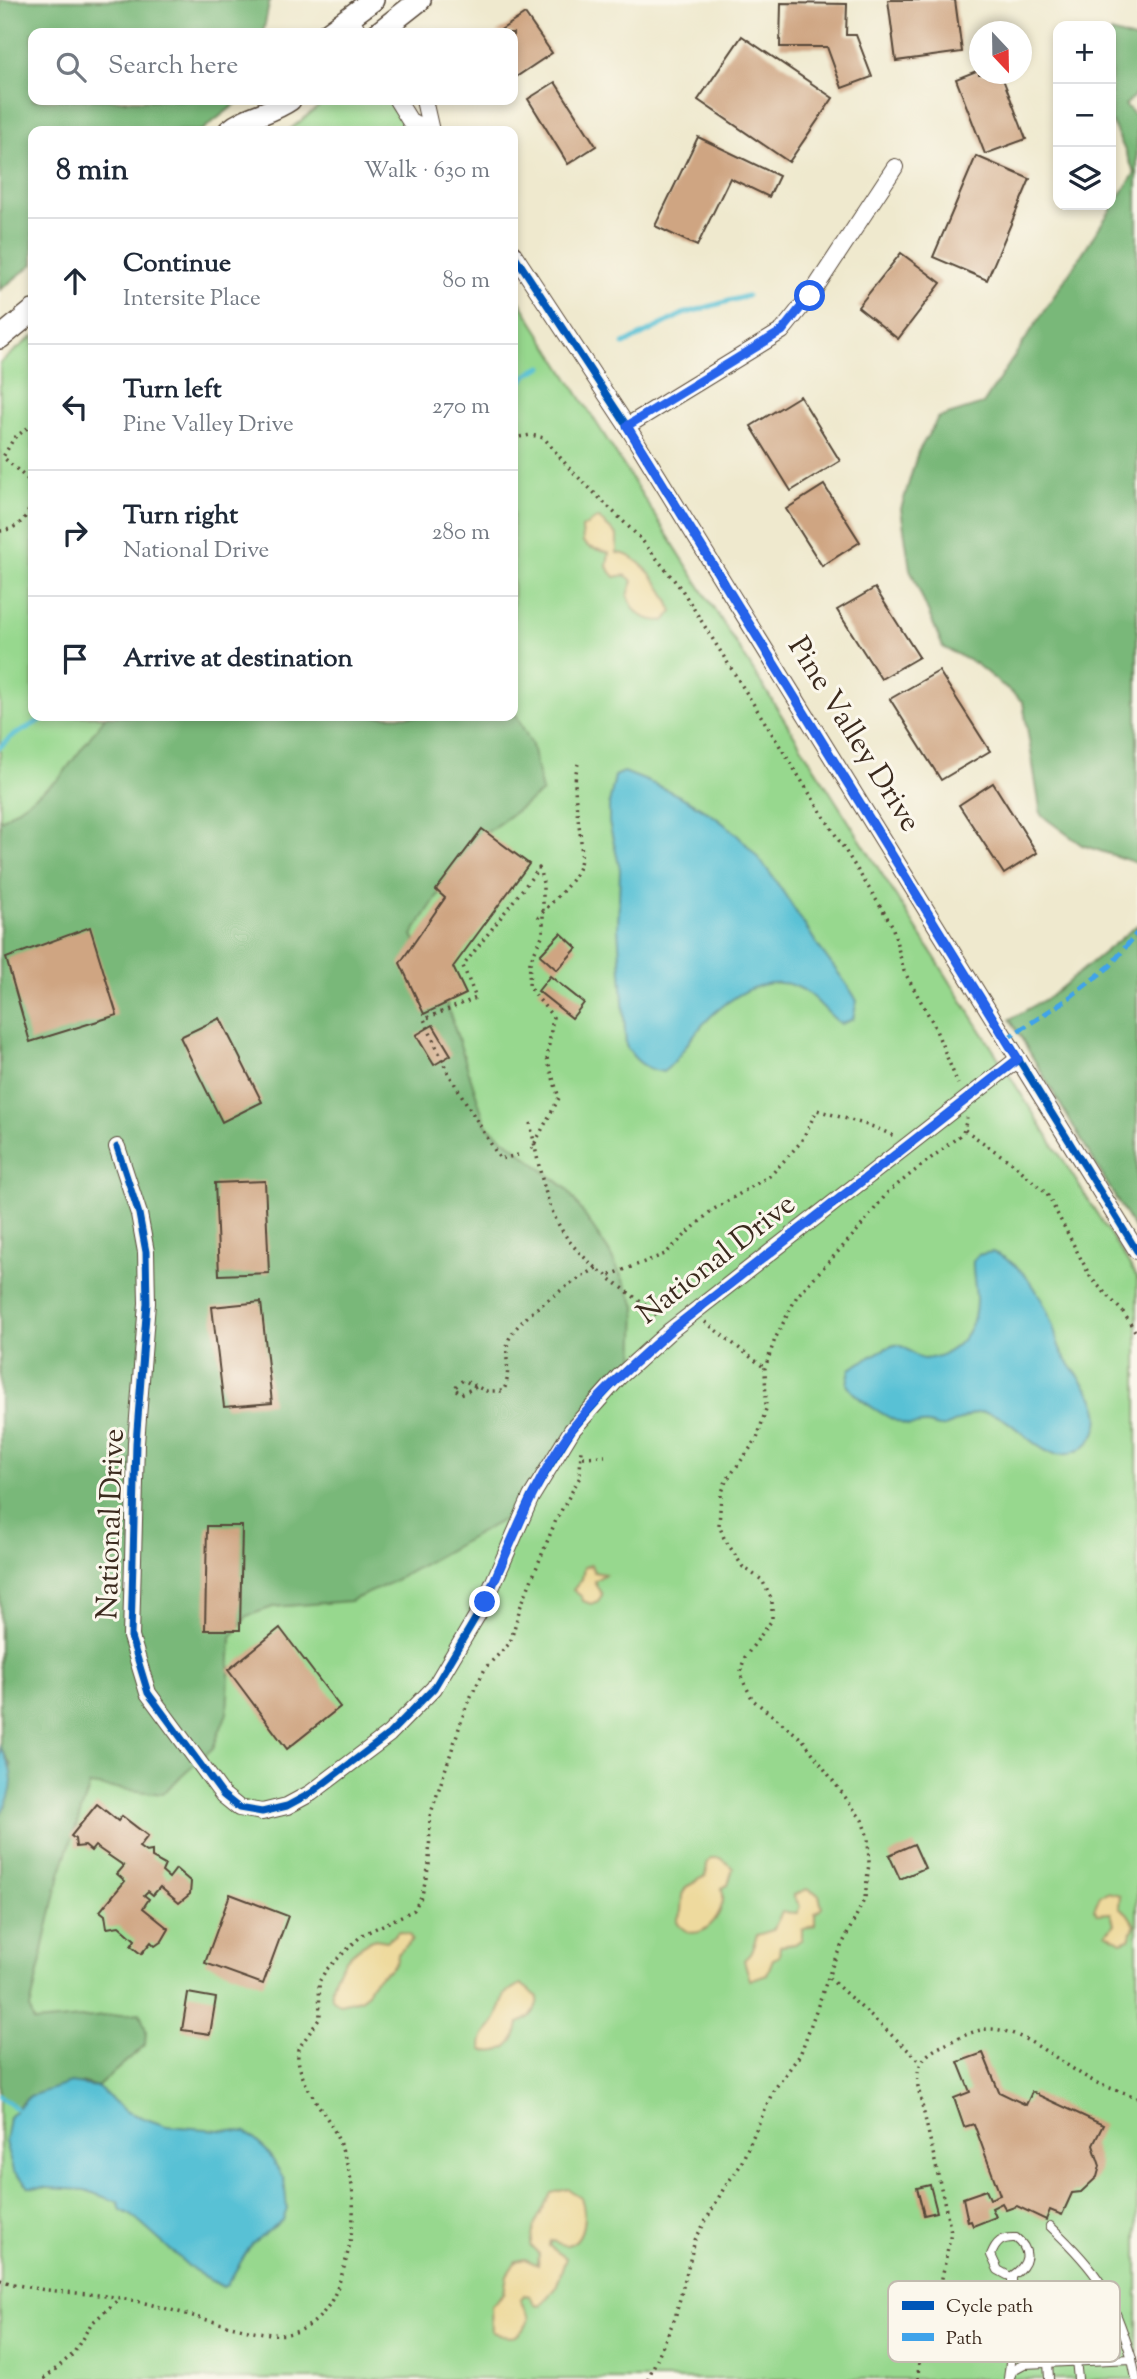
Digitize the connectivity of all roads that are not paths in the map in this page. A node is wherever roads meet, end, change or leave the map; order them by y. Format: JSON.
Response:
{"nodes":[{"id":1,"x":372,"y":0,"type":"edge"},
{"id":2,"x":420,"y":0,"type":"edge"},
{"id":3,"x":350,"y":17,"type":"edge"},
{"id":4,"x":335,"y":28,"type":"edge"},
{"id":5,"x":383,"y":28,"type":"edge"},
{"id":6,"x":387,"y":28,"type":"edge"},
{"id":7,"x":283,"y":105,"type":"edge"},
{"id":8,"x":400,"y":105,"type":"edge"},
{"id":9,"x":426,"y":105,"type":"edge"},
{"id":10,"x":241,"y":116,"type":"edge"},
{"id":11,"x":420,"y":126,"type":"edge"},
{"id":12,"x":430,"y":126,"type":"edge"},
{"id":13,"x":895,"y":167,"type":"dead end"},
{"id":14,"x":518,"y":261,"type":"edge"},
{"id":15,"x":28,"y":315,"type":"edge"},
{"id":16,"x":0,"y":338,"type":"edge"},
{"id":17,"x":627,"y":426,"type":"junction"},
{"id":18,"x":1018,"y":1059,"type":"junction"},
{"id":19,"x":117,"y":1147,"type":"dead end"},
{"id":20,"x":1137,"y":1251,"type":"edge"},
{"id":21,"x":1050,"y":2226,"type":"dead end"},
{"id":22,"x":1007,"y":2275,"type":"dead end"},
{"id":23,"x":1012,"y":2281,"type":"edge"},
{"id":24,"x":1102,"y":2281,"type":"edge"},
{"id":25,"x":1120,"y":2325,"type":"edge"},
{"id":26,"x":1120,"y":2359,"type":"edge"},
{"id":27,"x":1132,"y":2359,"type":"junction"},
{"id":28,"x":1048,"y":2362,"type":"joint"},
{"id":29,"x":1009,"y":2379,"type":"edge"},
{"id":30,"x":1049,"y":2379,"type":"edge"},
{"id":31,"x":1136,"y":2379,"type":"edge"}],
"edges":[{"from":1,"to":3,"type":"main road"},
{"from":1,"to":5,"type":"main road"},
{"from":2,"to":6,"type":"main road"},
{"from":3,"to":4,"type":"main road"},
{"from":7,"to":10,"type":"main road"},
{"from":8,"to":11,"type":"street"},
{"from":9,"to":12,"type":"street"},
{"from":13,"to":17,"type":"street"},
{"from":14,"to":17,"type":"street","name":"Pine Valley Drive"},
{"from":15,"to":16,"type":"main road"},
{"from":17,"to":18,"type":"street","name":"Pine Valley Drive"},
{"from":18,"to":19,"type":"street","name":"National Drive"},
{"from":18,"to":20,"type":"street","name":"Pine Valley Drive"},
{"from":21,"to":24,"type":"lane"},
{"from":22,"to":23,"type":"lane"},
{"from":25,"to":27,"type":"lane"},
{"from":26,"to":27,"type":"lane"},
{"from":27,"to":31,"type":"lane"},
{"from":28,"to":29,"type":"lane"},
{"from":28,"to":30,"type":"lane"}]}
